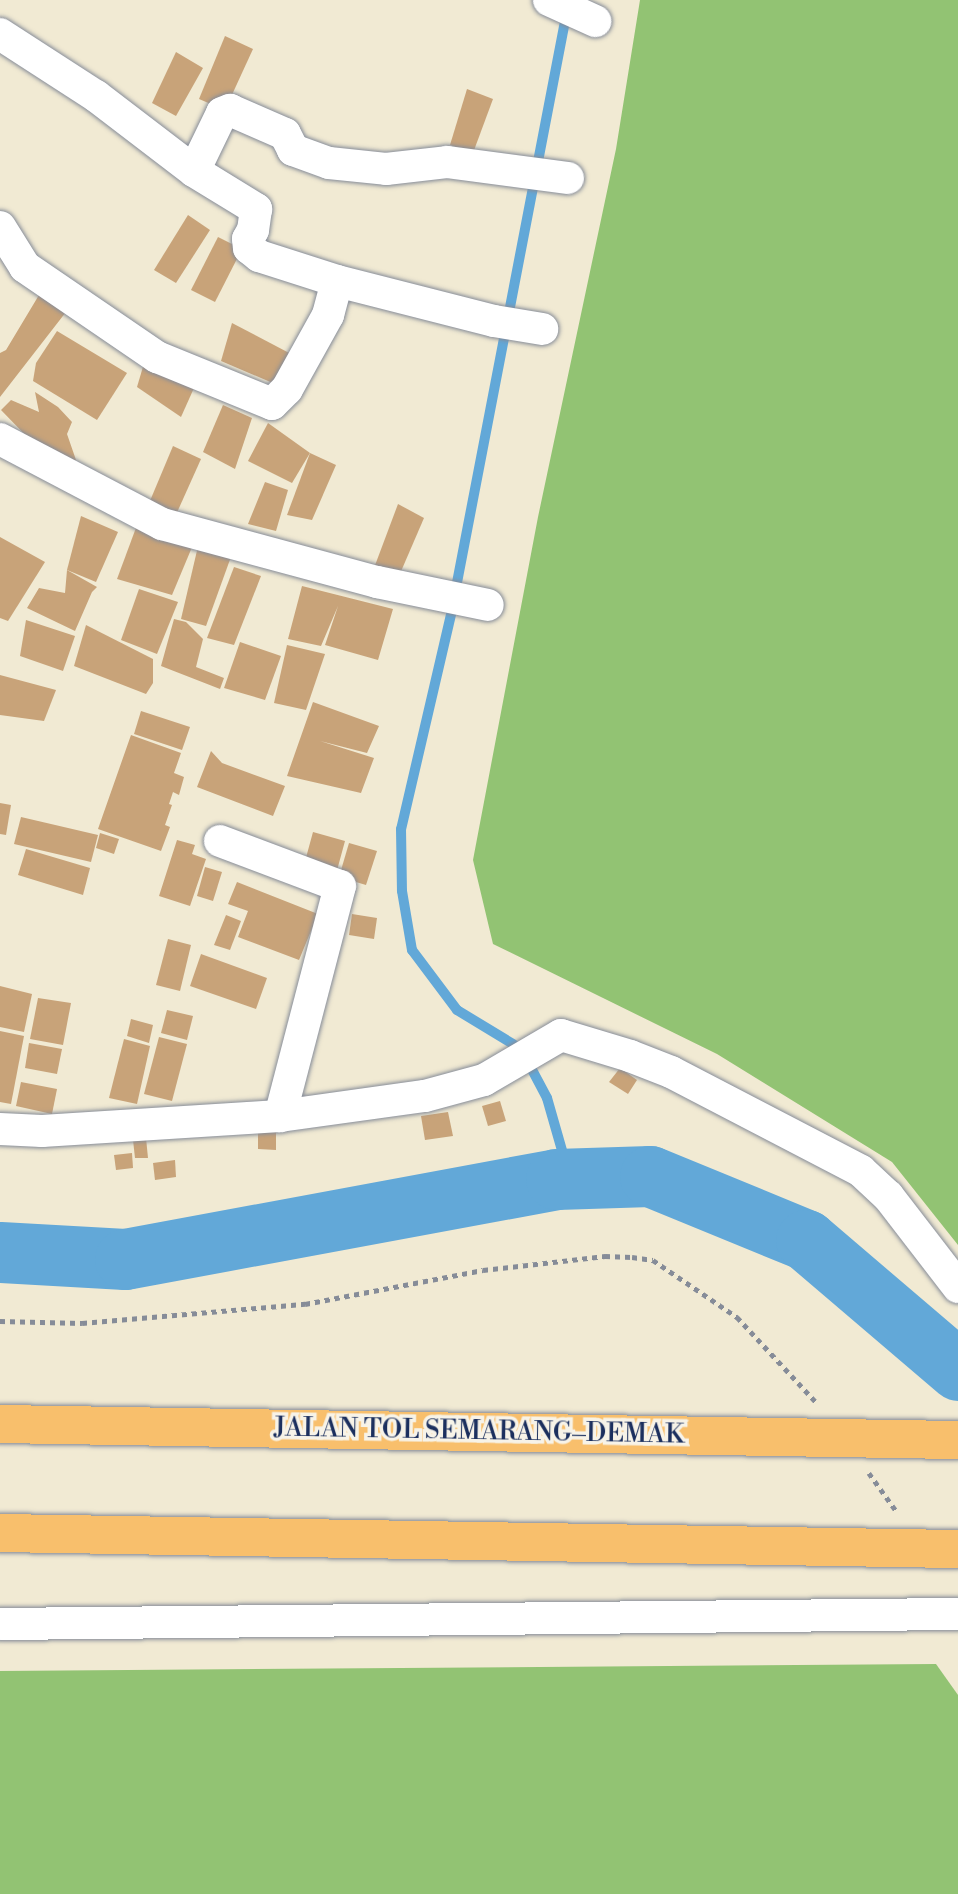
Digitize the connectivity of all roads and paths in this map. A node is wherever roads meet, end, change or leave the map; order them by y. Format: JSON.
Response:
{"nodes":[{"id":1,"x":0,"y":34,"type":"edge"},
{"id":2,"x":194,"y":171,"type":"junction"},
{"id":3,"x":547,"y":175,"type":"dead end"},
{"id":4,"x":0,"y":227,"type":"edge"},
{"id":5,"x":337,"y":281,"type":"junction"},
{"id":6,"x":519,"y":325,"type":"dead end"},
{"id":7,"x":0,"y":439,"type":"edge"},
{"id":8,"x":488,"y":605,"type":"dead end"},
{"id":9,"x":220,"y":841,"type":"dead end"},
{"id":10,"x":280,"y":1116,"type":"junction"},
{"id":11,"x":0,"y":1129,"type":"edge"},
{"id":12,"x":958,"y":1287,"type":"edge"},
{"id":13,"x":0,"y":1321,"type":"edge"},
{"id":14,"x":825,"y":1412,"type":"dead end"},
{"id":15,"x":0,"y":1424,"type":"edge"},
{"id":16,"x":958,"y":1440,"type":"edge"},
{"id":17,"x":865,"y":1467,"type":"dead end"},
{"id":18,"x":904,"y":1522,"type":"dead end"},
{"id":19,"x":0,"y":1533,"type":"edge"},
{"id":20,"x":958,"y":1549,"type":"edge"},
{"id":21,"x":958,"y":1614,"type":"edge"},
{"id":22,"x":0,"y":1624,"type":"edge"}],
"edges":[{"from":1,"to":2,"type":"street"},
{"from":2,"to":3,"type":"street"},
{"from":2,"to":5,"type":"street"},
{"from":4,"to":5,"type":"street"},
{"from":5,"to":6,"type":"street"},
{"from":7,"to":8,"type":"street"},
{"from":9,"to":10,"type":"street"},
{"from":10,"to":11,"type":"street"},
{"from":10,"to":12,"type":"street"},
{"from":13,"to":14,"type":"path"},
{"from":15,"to":16,"type":"highway","name":"JALAN TOL SEMARANG–DEMAK","bridge":true},
{"from":17,"to":18,"type":"path"},
{"from":19,"to":20,"type":"highway","bridge":true},
{"from":21,"to":22,"type":"street"}]}
